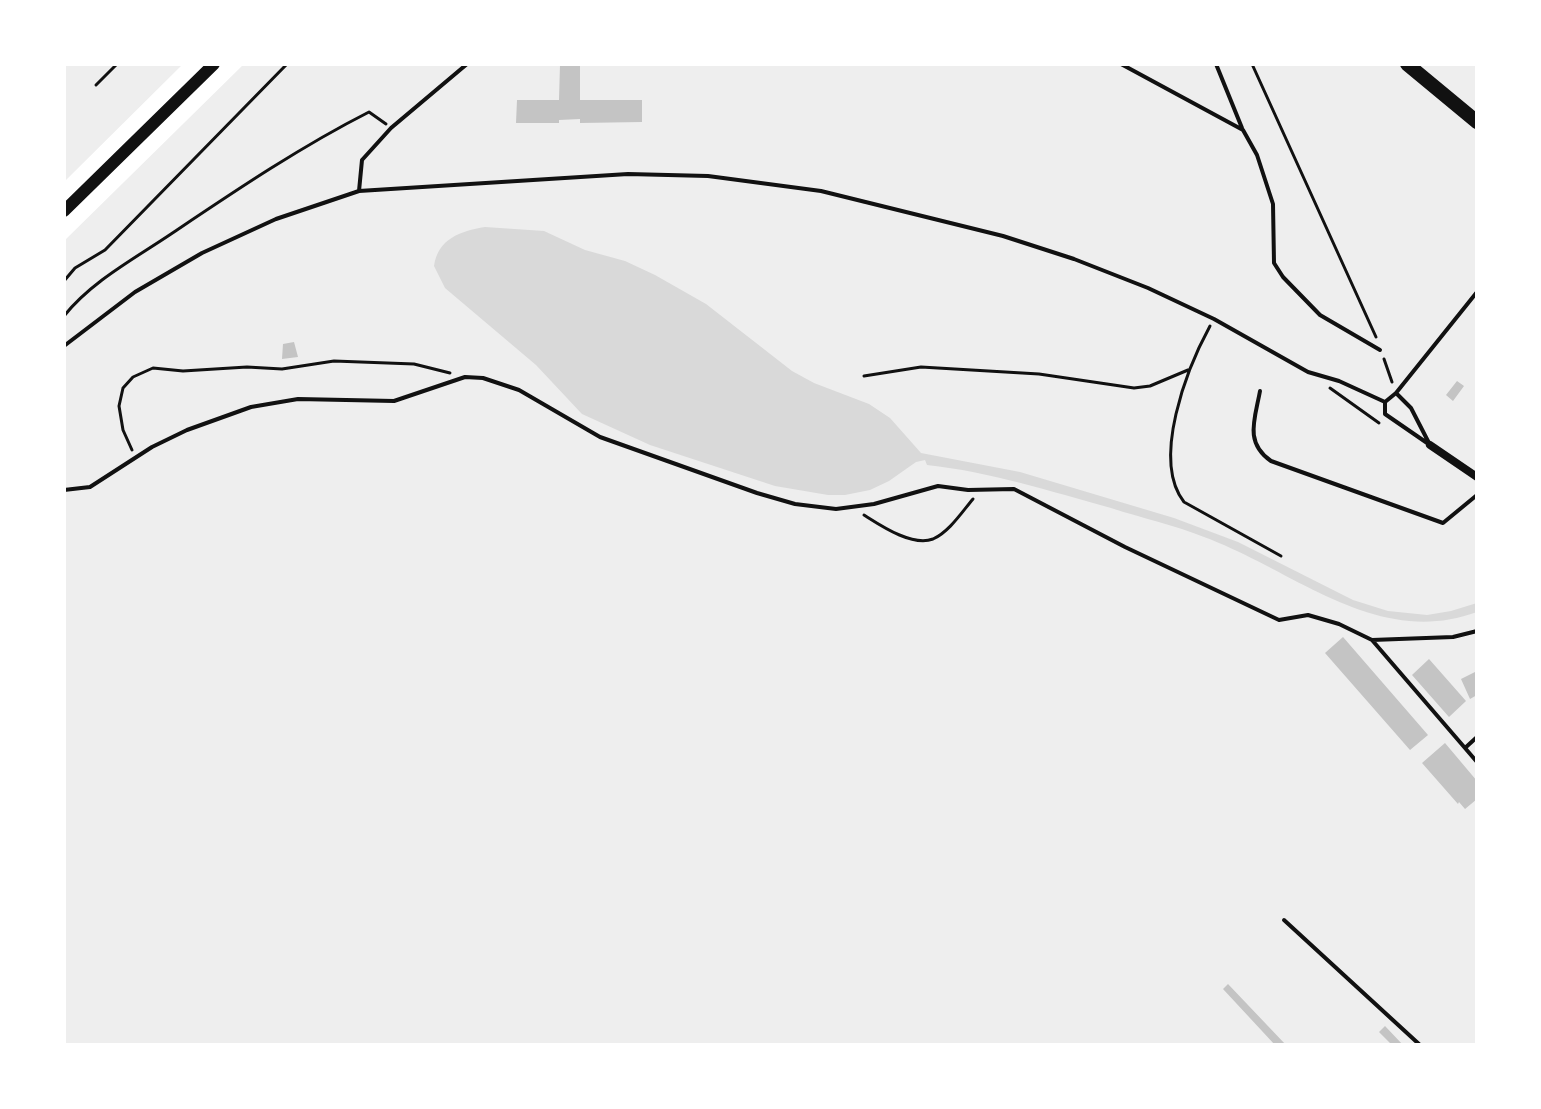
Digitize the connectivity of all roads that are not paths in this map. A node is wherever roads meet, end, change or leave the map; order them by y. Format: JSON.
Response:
{"nodes":[{"id":1,"x":214,"y":64,"type":"edge"},
{"id":2,"x":467,"y":64,"type":"edge"},
{"id":3,"x":1121,"y":64,"type":"edge"},
{"id":4,"x":1216,"y":64,"type":"edge"},
{"id":5,"x":1407,"y":64,"type":"edge"},
{"id":6,"x":1477,"y":122,"type":"edge"},
{"id":7,"x":1243,"y":130,"type":"junction"},
{"id":8,"x":359,"y":191,"type":"junction"},
{"id":9,"x":64,"y":211,"type":"edge"},
{"id":10,"x":1477,"y":292,"type":"edge"},
{"id":11,"x":64,"y":346,"type":"edge"},
{"id":12,"x":1380,"y":350,"type":"road end"},
{"id":13,"x":1260,"y":391,"type":"dead end"},
{"id":14,"x":1396,"y":393,"type":"junction"},
{"id":15,"x":1385,"y":402,"type":"junction"},
{"id":16,"x":1427,"y":449,"type":"junction"},
{"id":17,"x":1477,"y":477,"type":"edge"},
{"id":18,"x":64,"y":490,"type":"edge"},
{"id":19,"x":1477,"y":495,"type":"edge"},
{"id":20,"x":1477,"y":631,"type":"edge"},
{"id":21,"x":1372,"y":640,"type":"junction"},
{"id":22,"x":1477,"y":737,"type":"edge"},
{"id":23,"x":1465,"y":748,"type":"junction"},
{"id":24,"x":1477,"y":762,"type":"edge"},
{"id":25,"x":1284,"y":920,"type":"dead end"},
{"id":26,"x":1420,"y":1045,"type":"edge"}],
"edges":[{"from":1,"to":9,"type":"main road"},
{"from":2,"to":8,"type":"lane"},
{"from":3,"to":7,"type":"lane"},
{"from":4,"to":7,"type":"lane"},
{"from":5,"to":6,"type":"main road"},
{"from":7,"to":12,"type":"lane"},
{"from":8,"to":11,"type":"lane"},
{"from":8,"to":15,"type":"lane"},
{"from":10,"to":14,"type":"lane"},
{"from":13,"to":19,"type":"lane"},
{"from":14,"to":15,"type":"lane"},
{"from":14,"to":16,"type":"lane"},
{"from":15,"to":16,"type":"lane"},
{"from":16,"to":17,"type":"street"},
{"from":18,"to":21,"type":"lane"},
{"from":20,"to":21,"type":"lane"},
{"from":21,"to":23,"type":"lane"},
{"from":22,"to":23,"type":"lane"},
{"from":23,"to":24,"type":"lane"},
{"from":25,"to":26,"type":"lane"}]}
